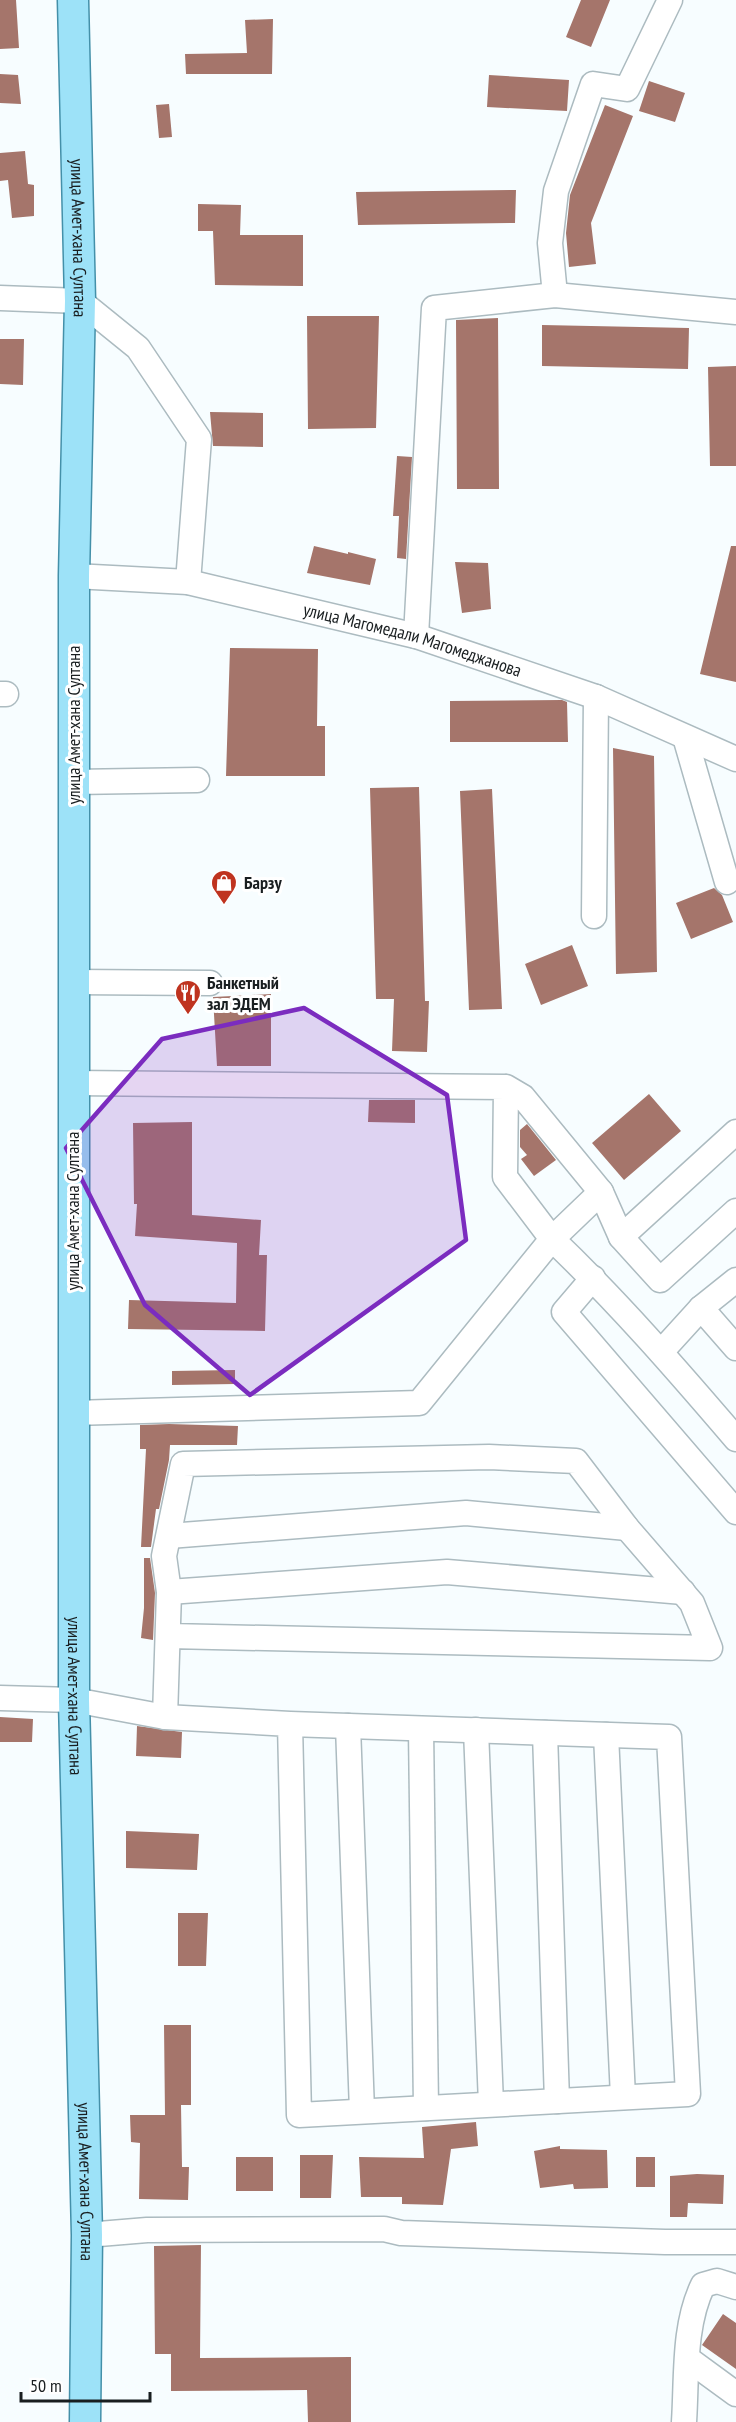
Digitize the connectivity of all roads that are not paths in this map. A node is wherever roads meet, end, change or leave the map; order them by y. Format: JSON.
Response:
{"nodes":[{"id":1,"x":74,"y":0,"type":"edge"},
{"id":2,"x":670,"y":0,"type":"edge"},
{"id":3,"x":555,"y":295,"type":"junction"},
{"id":4,"x":0,"y":298,"type":"edge"},
{"id":5,"x":80,"y":301,"type":"junction"},
{"id":6,"x":736,"y":312,"type":"edge"},
{"id":7,"x":74,"y":576,"type":"junction"},
{"id":8,"x":188,"y":582,"type":"junction"},
{"id":9,"x":416,"y":636,"type":"junction"},
{"id":10,"x":596,"y":697,"type":"junction"},
{"id":11,"x":685,"y":737,"type":"junction"},
{"id":12,"x":736,"y":759,"type":"edge"},
{"id":13,"x":197,"y":780,"type":"dead end"},
{"id":14,"x":74,"y":782,"type":"junction"},
{"id":15,"x":727,"y":882,"type":"dead end"},
{"id":16,"x":594,"y":916,"type":"dead end"},
{"id":17,"x":73,"y":982,"type":"junction"},
{"id":18,"x":210,"y":983,"type":"dead end"},
{"id":19,"x":73,"y":1083,"type":"junction"},
{"id":20,"x":506,"y":1087,"type":"junction"},
{"id":21,"x":736,"y":1132,"type":"edge"},
{"id":22,"x":602,"y":1192,"type":"junction"},
{"id":23,"x":736,"y":1211,"type":"edge"},
{"id":24,"x":621,"y":1237,"type":"junction"},
{"id":25,"x":552,"y":1239,"type":"junction"},
{"id":26,"x":593,"y":1278,"type":"junction"},
{"id":27,"x":736,"y":1280,"type":"edge"},
{"id":28,"x":701,"y":1308,"type":"junction"},
{"id":29,"x":736,"y":1348,"type":"edge"},
{"id":30,"x":662,"y":1352,"type":"junction"},
{"id":31,"x":73,"y":1413,"type":"junction"},
{"id":32,"x":736,"y":1439,"type":"edge"},
{"id":33,"x":736,"y":1512,"type":"edge"},
{"id":34,"x":627,"y":1528,"type":"junction"},
{"id":35,"x":169,"y":1536,"type":"junction"},
{"id":36,"x":169,"y":1592,"type":"junction"},
{"id":37,"x":683,"y":1592,"type":"junction"},
{"id":38,"x":170,"y":1635,"type":"junction"},
{"id":39,"x":0,"y":1698,"type":"edge"},
{"id":40,"x":74,"y":1700,"type":"junction"},
{"id":41,"x":165,"y":1717,"type":"junction"},
{"id":42,"x":290,"y":1724,"type":"junction"},
{"id":43,"x":348,"y":1726,"type":"junction"},
{"id":44,"x":421,"y":1729,"type":"junction"},
{"id":45,"x":476,"y":1731,"type":"junction"},
{"id":46,"x":545,"y":1733,"type":"junction"},
{"id":47,"x":606,"y":1735,"type":"junction"},
{"id":48,"x":623,"y":2097,"type":"junction"},
{"id":49,"x":558,"y":2101,"type":"junction"},
{"id":50,"x":491,"y":2104,"type":"junction"},
{"id":51,"x":426,"y":2108,"type":"junction"},
{"id":52,"x":362,"y":2111,"type":"junction"},
{"id":53,"x":87,"y":2235,"type":"junction"},
{"id":54,"x":736,"y":2242,"type":"edge"},
{"id":55,"x":736,"y":2287,"type":"edge"},
{"id":56,"x":688,"y":2359,"type":"junction"},
{"id":57,"x":736,"y":2394,"type":"edge"},
{"id":58,"x":86,"y":2422,"type":"edge"},
{"id":59,"x":684,"y":2422,"type":"edge"}],
"edges":[{"from":1,"to":5,"type":"main road","name":"улица Амет-хана Султана"},
{"from":2,"to":3,"type":"street"},
{"from":3,"to":6,"type":"street"},
{"from":3,"to":9,"type":"street"},
{"from":4,"to":5,"type":"street"},
{"from":5,"to":7,"type":"main road","name":"улица Амет-хана Султана"},
{"from":5,"to":8,"type":"street"},
{"from":7,"to":8,"type":"street","name":"улица Магомедали Магомеджановa"},
{"from":7,"to":14,"type":"main road","name":"улица Амет-хана Султана"},
{"from":8,"to":9,"type":"street","name":"улица Магомедали Магомеджановa"},
{"from":9,"to":10,"type":"street","name":"улица Магомедали Магомеджановa"},
{"from":10,"to":11,"type":"street","name":"улица Магомедали Магомеджановa"},
{"from":10,"to":16,"type":"street"},
{"from":11,"to":12,"type":"street","name":"улица Магомедали Магомеджановa"},
{"from":11,"to":15,"type":"street"},
{"from":13,"to":14,"type":"street"},
{"from":14,"to":17,"type":"main road","name":"улица Амет-хана Султана"},
{"from":17,"to":18,"type":"street"},
{"from":17,"to":19,"type":"main road","name":"улица Амет-хана Султана"},
{"from":19,"to":20,"type":"street"},
{"from":19,"to":31,"type":"main road","name":"улица Амет-хана Султана"},
{"from":20,"to":22,"type":"street"},
{"from":20,"to":25,"type":"street"},
{"from":21,"to":24,"type":"street"},
{"from":22,"to":24,"type":"street"},
{"from":22,"to":25,"type":"street"},
{"from":23,"to":24,"type":"street"},
{"from":25,"to":26,"type":"street"},
{"from":25,"to":31,"type":"street"},
{"from":26,"to":30,"type":"street"},
{"from":26,"to":33,"type":"street"},
{"from":27,"to":28,"type":"street"},
{"from":28,"to":29,"type":"street"},
{"from":28,"to":30,"type":"street"},
{"from":30,"to":32,"type":"street"},
{"from":31,"to":40,"type":"main road","name":"улица Амет-хана Султана"},
{"from":34,"to":35,"type":"street"},
{"from":34,"to":35,"type":"street"},
{"from":34,"to":37,"type":"street"},
{"from":35,"to":36,"type":"street"},
{"from":36,"to":37,"type":"street"},
{"from":36,"to":38,"type":"street"},
{"from":37,"to":38,"type":"street"},
{"from":38,"to":41,"type":"street"},
{"from":39,"to":40,"type":"street"},
{"from":40,"to":41,"type":"street"},
{"from":40,"to":53,"type":"main road","name":"улица Амет-хана Султана"},
{"from":41,"to":42,"type":"street"},
{"from":42,"to":43,"type":"street"},
{"from":42,"to":52,"type":"street"},
{"from":43,"to":44,"type":"street"},
{"from":43,"to":52,"type":"street"},
{"from":44,"to":45,"type":"street"},
{"from":44,"to":51,"type":"street"},
{"from":45,"to":46,"type":"street"},
{"from":45,"to":50,"type":"street"},
{"from":46,"to":47,"type":"street"},
{"from":46,"to":49,"type":"street"},
{"from":47,"to":48,"type":"street"},
{"from":47,"to":48,"type":"street"},
{"from":48,"to":49,"type":"street"},
{"from":49,"to":50,"type":"street"},
{"from":50,"to":51,"type":"street"},
{"from":51,"to":52,"type":"street"},
{"from":53,"to":54,"type":"street"},
{"from":53,"to":58,"type":"main road","name":"улица Амет-хана Султана"},
{"from":55,"to":56,"type":"street"},
{"from":56,"to":57,"type":"street"},
{"from":56,"to":59,"type":"street"}]}
